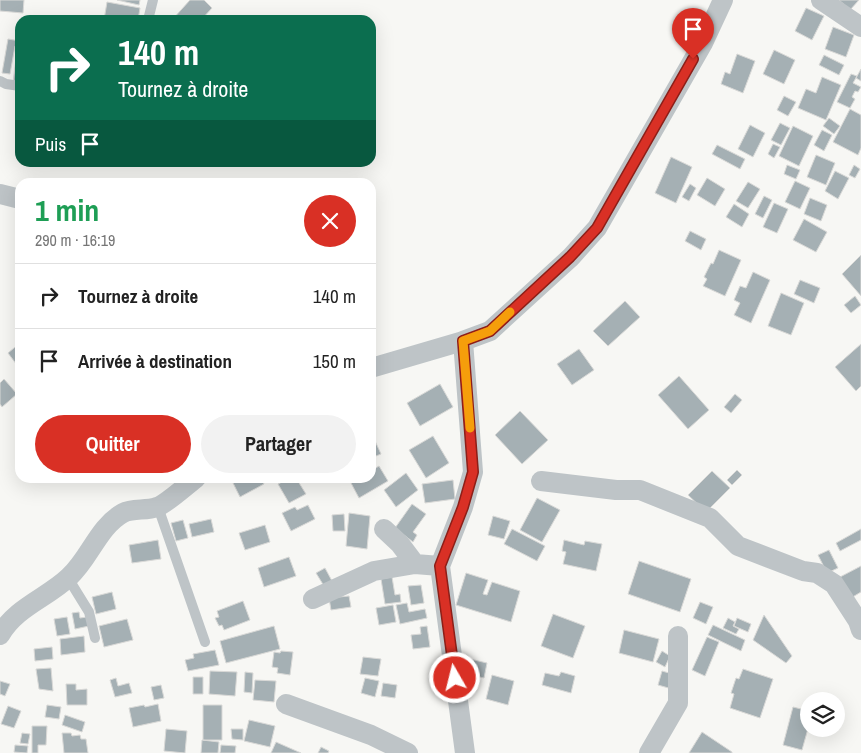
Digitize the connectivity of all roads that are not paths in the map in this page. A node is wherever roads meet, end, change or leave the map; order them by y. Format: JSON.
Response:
{"nodes":[{"id":1,"x":153,"y":0,"type":"edge"},
{"id":2,"x":723,"y":0,"type":"edge"},
{"id":3,"x":821,"y":0,"type":"edge"},
{"id":4,"x":149,"y":15,"type":"edge"},
{"id":5,"x":861,"y":27,"type":"edge"},
{"id":6,"x":0,"y":81,"type":"edge"},
{"id":7,"x":15,"y":85,"type":"edge"},
{"id":8,"x":0,"y":194,"type":"edge"},
{"id":9,"x":15,"y":198,"type":"edge"},
{"id":10,"x":463,"y":341,"type":"junction"},
{"id":11,"x":376,"y":367,"type":"edge"},
{"id":12,"x":541,"y":482,"type":"dead end"},
{"id":13,"x":189,"y":483,"type":"edge"},
{"id":14,"x":158,"y":507,"type":"junction"},
{"id":15,"x":384,"y":529,"type":"dead end"},
{"id":16,"x":414,"y":564,"type":"junction"},
{"id":17,"x":440,"y":566,"type":"junction"},
{"id":18,"x":68,"y":578,"type":"junction"},
{"id":19,"x":313,"y":599,"type":"dead end"},
{"id":20,"x":861,"y":630,"type":"edge"},
{"id":21,"x":0,"y":635,"type":"edge"},
{"id":22,"x":678,"y":636,"type":"dead end"},
{"id":23,"x":95,"y":638,"type":"dead end"},
{"id":24,"x":205,"y":642,"type":"dead end"},
{"id":25,"x":286,"y":704,"type":"dead end"},
{"id":26,"x":408,"y":753,"type":"edge"},
{"id":27,"x":465,"y":753,"type":"edge"},
{"id":28,"x":649,"y":753,"type":"edge"}],
"edges":[{"from":1,"to":4,"type":"lane"},
{"from":2,"to":10,"type":"street"},
{"from":3,"to":5,"type":"street"},
{"from":6,"to":7,"type":"lane"},
{"from":8,"to":9,"type":"street"},
{"from":10,"to":11,"type":"street"},
{"from":10,"to":17,"type":"street"},
{"from":12,"to":20,"type":"street"},
{"from":13,"to":14,"type":"street"},
{"from":14,"to":18,"type":"street"},
{"from":14,"to":24,"type":"lane"},
{"from":15,"to":16,"type":"street"},
{"from":16,"to":17,"type":"street"},
{"from":16,"to":19,"type":"street"},
{"from":17,"to":27,"type":"street"},
{"from":18,"to":21,"type":"street"},
{"from":18,"to":23,"type":"lane"},
{"from":22,"to":28,"type":"street"},
{"from":25,"to":26,"type":"street"}]}
